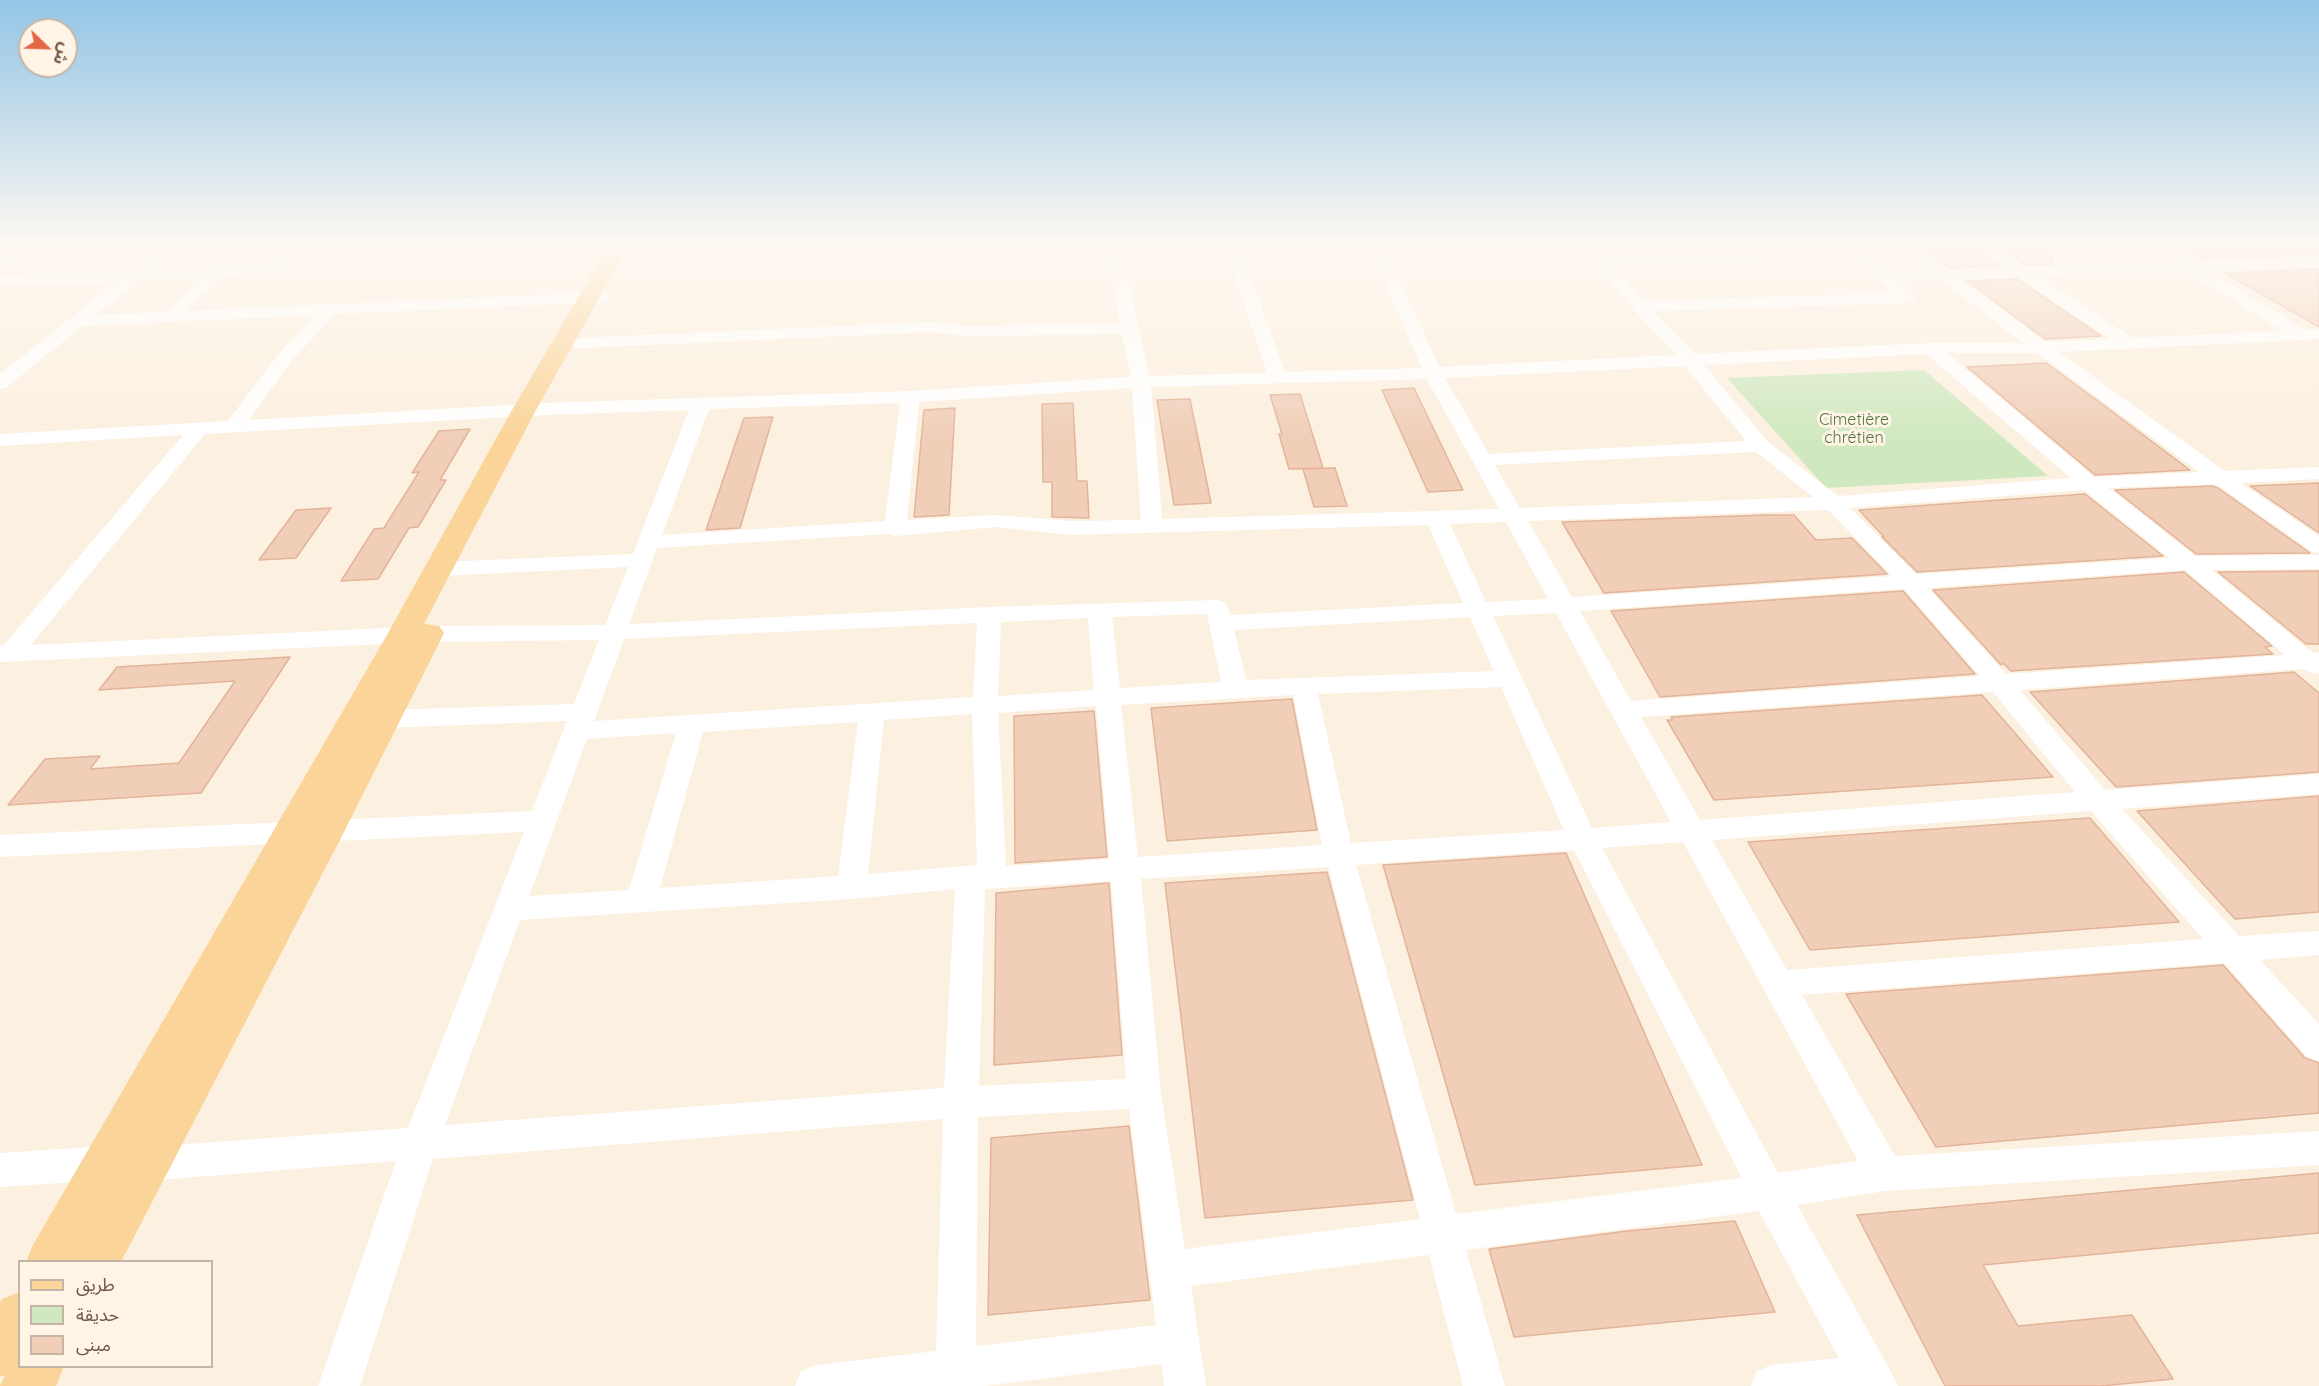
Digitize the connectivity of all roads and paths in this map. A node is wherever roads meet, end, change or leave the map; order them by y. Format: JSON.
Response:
{"nodes":[{"id":1,"x":89,"y":312,"type":"edge"},
{"id":2,"x":176,"y":312,"type":"edge"},
{"id":3,"x":292,"y":312,"type":"edge"},
{"id":4,"x":328,"y":312,"type":"edge"},
{"id":5,"x":589,"y":312,"type":"edge"},
{"id":6,"x":592,"y":312,"type":"edge"},
{"id":7,"x":1127,"y":312,"type":"edge"},
{"id":8,"x":1255,"y":312,"type":"edge"},
{"id":9,"x":1406,"y":312,"type":"edge"},
{"id":10,"x":1643,"y":312,"type":"edge"},
{"id":11,"x":1993,"y":312,"type":"edge"},
{"id":12,"x":2080,"y":312,"type":"edge"},
{"id":13,"x":2108,"y":312,"type":"edge"},
{"id":14,"x":2264,"y":312,"type":"edge"},
{"id":15,"x":170,"y":317,"type":"junction"},
{"id":16,"x":77,"y":321,"type":"junction"},
{"id":17,"x":1131,"y":329,"type":"junction"},
{"id":18,"x":2300,"y":334,"type":"junction"},
{"id":19,"x":2319,"y":334,"type":"edge"},
{"id":20,"x":2154,"y":342,"type":"junction"},
{"id":21,"x":2127,"y":343,"type":"junction"},
{"id":22,"x":580,"y":344,"type":"junction"},
{"id":23,"x":1930,"y":348,"type":"junction"},
{"id":24,"x":2041,"y":348,"type":"junction"},
{"id":25,"x":1690,"y":360,"type":"junction"},
{"id":26,"x":1433,"y":373,"type":"junction"},
{"id":27,"x":1278,"y":378,"type":"junction"},
{"id":28,"x":1141,"y":382,"type":"junction"},
{"id":29,"x":0,"y":383,"type":"edge"},
{"id":30,"x":910,"y":398,"type":"junction"},
{"id":31,"x":701,"y":404,"type":"junction"},
{"id":32,"x":534,"y":410,"type":"junction"},
{"id":33,"x":234,"y":427,"type":"junction"},
{"id":34,"x":199,"y":429,"type":"junction"},
{"id":35,"x":0,"y":440,"type":"edge"},
{"id":36,"x":1761,"y":446,"type":"junction"},
{"id":37,"x":1482,"y":460,"type":"junction"},
{"id":38,"x":2319,"y":473,"type":"edge"},
{"id":39,"x":2220,"y":478,"type":"junction"},
{"id":40,"x":2089,"y":483,"type":"junction"},
{"id":41,"x":1833,"y":502,"type":"junction"},
{"id":42,"x":1512,"y":514,"type":"junction"},
{"id":43,"x":1436,"y":518,"type":"junction"},
{"id":44,"x":1152,"y":526,"type":"junction"},
{"id":45,"x":895,"y":529,"type":"junction"},
{"id":46,"x":2319,"y":546,"type":"edge"},
{"id":47,"x":646,"y":551,"type":"junction"},
{"id":48,"x":2319,"y":562,"type":"edge"},
{"id":49,"x":2190,"y":563,"type":"junction"},
{"id":50,"x":452,"y":568,"type":"junction"},
{"id":51,"x":1910,"y":582,"type":"junction"},
{"id":52,"x":1564,"y":605,"type":"junction"},
{"id":53,"x":1478,"y":609,"type":"junction"},
{"id":54,"x":1099,"y":610,"type":"junction"},
{"id":55,"x":989,"y":614,"type":"junction"},
{"id":56,"x":1221,"y":623,"type":"junction"},
{"id":57,"x":614,"y":632,"type":"junction"},
{"id":58,"x":415,"y":634,"type":"junction"},
{"id":59,"x":5,"y":654,"type":"edge"},
{"id":60,"x":2315,"y":664,"type":"edge"},
{"id":61,"x":1510,"y":679,"type":"junction"},
{"id":62,"x":2000,"y":683,"type":"junction"},
{"id":63,"x":1304,"y":687,"type":"junction"},
{"id":64,"x":1235,"y":689,"type":"junction"},
{"id":65,"x":1108,"y":697,"type":"junction"},
{"id":66,"x":986,"y":705,"type":"junction"},
{"id":67,"x":1623,"y":710,"type":"junction"},
{"id":68,"x":872,"y":712,"type":"junction"},
{"id":69,"x":384,"y":719,"type":"junction"},
{"id":70,"x":580,"y":721,"type":"junction"},
{"id":71,"x":693,"y":723,"type":"junction"},
{"id":72,"x":2319,"y":784,"type":"edge"},
{"id":73,"x":2098,"y":801,"type":"junction"},
{"id":74,"x":543,"y":821,"type":"junction"},
{"id":75,"x":1691,"y":830,"type":"junction"},
{"id":76,"x":325,"y":832,"type":"junction"},
{"id":77,"x":290,"y":834,"type":"junction"},
{"id":78,"x":1583,"y":839,"type":"junction"},
{"id":79,"x":0,"y":846,"type":"edge"},
{"id":80,"x":1339,"y":855,"type":"junction"},
{"id":81,"x":1125,"y":869,"type":"junction"},
{"id":82,"x":981,"y":877,"type":"junction"},
{"id":83,"x":852,"y":887,"type":"junction"},
{"id":84,"x":641,"y":901,"type":"junction"},
{"id":85,"x":509,"y":909,"type":"junction"},
{"id":86,"x":2319,"y":943,"type":"edge"},
{"id":87,"x":2233,"y":950,"type":"junction"},
{"id":88,"x":1778,"y":984,"type":"junction"},
{"id":89,"x":2319,"y":1047,"type":"edge"},
{"id":90,"x":1144,"y":1093,"type":"junction"},
{"id":91,"x":962,"y":1102,"type":"junction"},
{"id":92,"x":420,"y":1143,"type":"junction"},
{"id":93,"x":2319,"y":1148,"type":"edge"},
{"id":94,"x":106,"y":1163,"type":"junction"},
{"id":95,"x":146,"y":1164,"type":"junction"},
{"id":96,"x":0,"y":1170,"type":"edge"},
{"id":97,"x":1886,"y":1174,"type":"junction"},
{"id":98,"x":1769,"y":1192,"type":"junction"},
{"id":99,"x":1441,"y":1234,"type":"junction"},
{"id":100,"x":52,"y":1260,"type":"edge"},
{"id":101,"x":95,"y":1260,"type":"edge"},
{"id":102,"x":1169,"y":1270,"type":"junction"},
{"id":103,"x":18,"y":1320,"type":"edge"},
{"id":104,"x":1179,"y":1342,"type":"junction"},
{"id":105,"x":0,"y":1352,"type":"edge"},
{"id":106,"x":37,"y":1368,"type":"edge"},
{"id":107,"x":955,"y":1378,"type":"edge"},
{"id":108,"x":1874,"y":1381,"type":"edge"},
{"id":109,"x":27,"y":1386,"type":"edge"},
{"id":110,"x":339,"y":1386,"type":"edge"},
{"id":111,"x":816,"y":1386,"type":"edge"},
{"id":112,"x":1185,"y":1386,"type":"edge"},
{"id":113,"x":1484,"y":1386,"type":"edge"},
{"id":114,"x":1772,"y":1386,"type":"edge"}],
"edges":[{"from":1,"to":16,"type":"street"},
{"from":2,"to":15,"type":"street"},
{"from":3,"to":15,"type":"street"},
{"from":4,"to":33,"type":"street"},
{"from":5,"to":32,"type":"main road"},
{"from":6,"to":22,"type":"main road"},
{"from":7,"to":17,"type":"street"},
{"from":8,"to":27,"type":"street"},
{"from":9,"to":26,"type":"street"},
{"from":10,"to":25,"type":"street"},
{"from":11,"to":24,"type":"street"},
{"from":12,"to":21,"type":"street"},
{"from":13,"to":20,"type":"street"},
{"from":14,"to":18,"type":"street"},
{"from":15,"to":16,"type":"street"},
{"from":16,"to":29,"type":"street"},
{"from":17,"to":22,"type":"street"},
{"from":17,"to":28,"type":"street"},
{"from":18,"to":19,"type":"street"},
{"from":18,"to":20,"type":"street"},
{"from":20,"to":21,"type":"street"},
{"from":21,"to":24,"type":"street"},
{"from":22,"to":32,"type":"main road"},
{"from":23,"to":24,"type":"street"},
{"from":23,"to":25,"type":"street"},
{"from":23,"to":40,"type":"street"},
{"from":24,"to":39,"type":"street"},
{"from":25,"to":26,"type":"street"},
{"from":25,"to":36,"type":"street"},
{"from":26,"to":27,"type":"street"},
{"from":26,"to":37,"type":"street"},
{"from":27,"to":28,"type":"street"},
{"from":28,"to":30,"type":"street"},
{"from":28,"to":44,"type":"street"},
{"from":30,"to":31,"type":"street"},
{"from":30,"to":45,"type":"street"},
{"from":31,"to":32,"type":"street"},
{"from":31,"to":47,"type":"street"},
{"from":32,"to":33,"type":"street"},
{"from":32,"to":50,"type":"main road"},
{"from":33,"to":34,"type":"street"},
{"from":34,"to":35,"type":"street"},
{"from":34,"to":59,"type":"street"},
{"from":36,"to":37,"type":"street"},
{"from":36,"to":41,"type":"street"},
{"from":37,"to":42,"type":"street"},
{"from":38,"to":39,"type":"street"},
{"from":39,"to":40,"type":"street"},
{"from":39,"to":46,"type":"street"},
{"from":40,"to":41,"type":"street"},
{"from":40,"to":49,"type":"street"},
{"from":41,"to":42,"type":"street"},
{"from":41,"to":51,"type":"street"},
{"from":42,"to":43,"type":"street"},
{"from":42,"to":52,"type":"street"},
{"from":43,"to":44,"type":"street"},
{"from":43,"to":53,"type":"street"},
{"from":44,"to":45,"type":"street"},
{"from":45,"to":47,"type":"street"},
{"from":47,"to":50,"type":"street"},
{"from":47,"to":57,"type":"street"},
{"from":48,"to":49,"type":"street"},
{"from":49,"to":51,"type":"street"},
{"from":49,"to":60,"type":"street"},
{"from":50,"to":58,"type":"main road"},
{"from":51,"to":52,"type":"street"},
{"from":51,"to":62,"type":"street"},
{"from":52,"to":53,"type":"street"},
{"from":52,"to":67,"type":"street"},
{"from":53,"to":56,"type":"street"},
{"from":53,"to":61,"type":"street"},
{"from":54,"to":55,"type":"street"},
{"from":54,"to":56,"type":"street"},
{"from":54,"to":65,"type":"street"},
{"from":55,"to":57,"type":"street"},
{"from":55,"to":66,"type":"street"},
{"from":56,"to":64,"type":"street"},
{"from":57,"to":58,"type":"street"},
{"from":57,"to":70,"type":"street"},
{"from":58,"to":59,"type":"street"},
{"from":58,"to":69,"type":"main road"},
{"from":58,"to":77,"type":"main road"},
{"from":60,"to":62,"type":"street"},
{"from":61,"to":63,"type":"street"},
{"from":61,"to":78,"type":"street"},
{"from":62,"to":67,"type":"street"},
{"from":62,"to":73,"type":"street"},
{"from":63,"to":64,"type":"street"},
{"from":63,"to":80,"type":"street"},
{"from":64,"to":65,"type":"street"},
{"from":65,"to":66,"type":"street"},
{"from":65,"to":81,"type":"street"},
{"from":66,"to":68,"type":"street"},
{"from":66,"to":82,"type":"street"},
{"from":67,"to":75,"type":"street"},
{"from":68,"to":71,"type":"street"},
{"from":68,"to":83,"type":"street"},
{"from":69,"to":70,"type":"street"},
{"from":69,"to":76,"type":"main road"},
{"from":70,"to":71,"type":"street"},
{"from":70,"to":74,"type":"street"},
{"from":71,"to":84,"type":"street"},
{"from":72,"to":73,"type":"street"},
{"from":73,"to":75,"type":"street"},
{"from":73,"to":87,"type":"street"},
{"from":74,"to":76,"type":"street"},
{"from":74,"to":85,"type":"street"},
{"from":75,"to":78,"type":"street"},
{"from":75,"to":88,"type":"street"},
{"from":76,"to":77,"type":"street"},
{"from":76,"to":95,"type":"main road"},
{"from":77,"to":79,"type":"street"},
{"from":77,"to":94,"type":"main road"},
{"from":78,"to":80,"type":"street"},
{"from":78,"to":98,"type":"street"},
{"from":80,"to":81,"type":"street"},
{"from":80,"to":99,"type":"street"},
{"from":81,"to":82,"type":"street"},
{"from":81,"to":90,"type":"street"},
{"from":82,"to":83,"type":"street"},
{"from":82,"to":91,"type":"street"},
{"from":83,"to":84,"type":"street"},
{"from":84,"to":85,"type":"street"},
{"from":85,"to":92,"type":"street"},
{"from":86,"to":87,"type":"street"},
{"from":87,"to":88,"type":"street"},
{"from":87,"to":89,"type":"street"},
{"from":88,"to":97,"type":"street"},
{"from":90,"to":91,"type":"street"},
{"from":90,"to":102,"type":"street"},
{"from":91,"to":92,"type":"street"},
{"from":91,"to":107,"type":"street"},
{"from":92,"to":95,"type":"street"},
{"from":92,"to":110,"type":"street"},
{"from":93,"to":97,"type":"street"},
{"from":94,"to":95,"type":"street"},
{"from":94,"to":96,"type":"street"},
{"from":94,"to":100,"type":"main road"},
{"from":95,"to":101,"type":"main road"},
{"from":97,"to":98,"type":"street"},
{"from":98,"to":99,"type":"street"},
{"from":98,"to":108,"type":"street"},
{"from":99,"to":102,"type":"street"},
{"from":99,"to":113,"type":"street"},
{"from":102,"to":104,"type":"street"},
{"from":103,"to":105,"type":"main road"},
{"from":104,"to":107,"type":"street"},
{"from":104,"to":112,"type":"street"},
{"from":106,"to":109,"type":"main road"},
{"from":107,"to":111,"type":"street"},
{"from":108,"to":114,"type":"street"}]}
